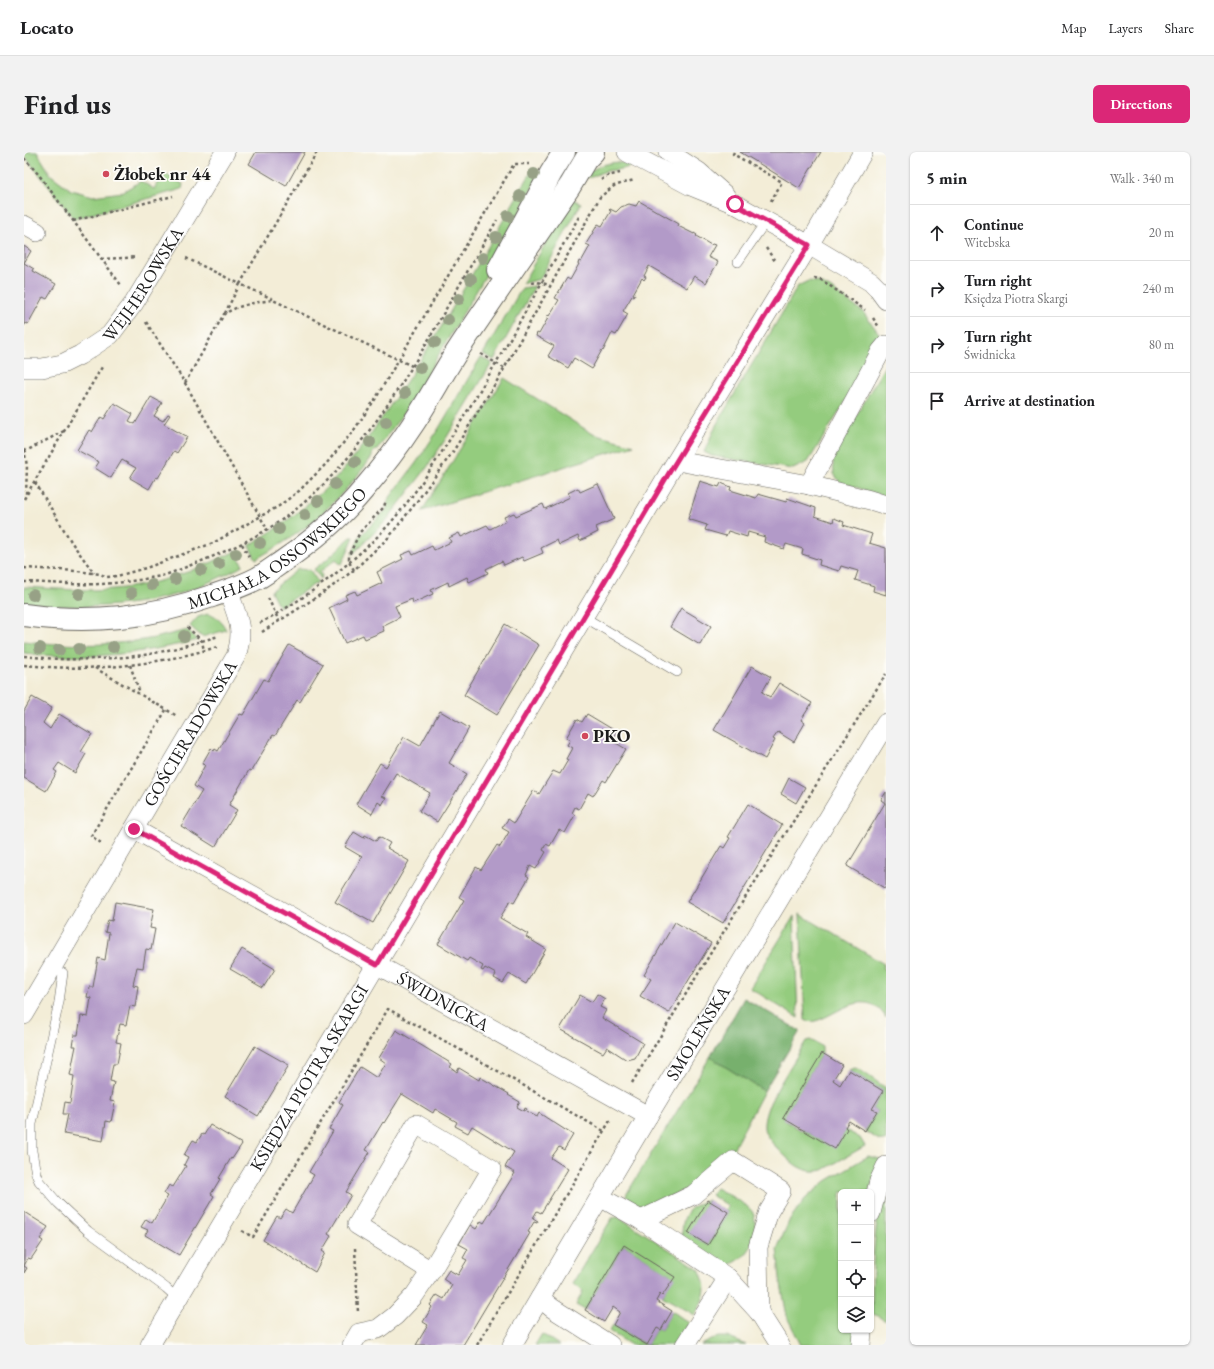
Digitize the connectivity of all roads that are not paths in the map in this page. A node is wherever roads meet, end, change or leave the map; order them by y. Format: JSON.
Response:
{"nodes":[{"id":1,"x":225,"y":152,"type":"edge"},
{"id":2,"x":564,"y":152,"type":"edge"},
{"id":3,"x":593,"y":152,"type":"edge"},
{"id":4,"x":627,"y":152,"type":"edge"},
{"id":5,"x":668,"y":152,"type":"edge"},
{"id":6,"x":863,"y":152,"type":"edge"},
{"id":7,"x":735,"y":204,"type":"junction"},
{"id":8,"x":766,"y":221,"type":"junction"},
{"id":9,"x":809,"y":245,"type":"junction"},
{"id":10,"x":738,"y":262,"type":"dead end"},
{"id":11,"x":886,"y":300,"type":"edge"},
{"id":12,"x":884,"y":338,"type":"edge"},
{"id":13,"x":456,"y":354,"type":"junction"},
{"id":14,"x":24,"y":368,"type":"edge"},
{"id":15,"x":677,"y":461,"type":"junction"},
{"id":16,"x":809,"y":485,"type":"junction"},
{"id":17,"x":886,"y":506,"type":"edge"},
{"id":18,"x":228,"y":591,"type":"junction"},
{"id":19,"x":24,"y":615,"type":"edge"},
{"id":20,"x":584,"y":617,"type":"junction"},
{"id":21,"x":677,"y":672,"type":"dead end"},
{"id":22,"x":886,"y":723,"type":"edge"},
{"id":23,"x":134,"y":829,"type":"junction"},
{"id":24,"x":377,"y":965,"type":"junction"},
{"id":25,"x":63,"y":973,"type":"dead end"},
{"id":26,"x":24,"y":1015,"type":"edge"},
{"id":27,"x":648,"y":1116,"type":"junction"},
{"id":28,"x":886,"y":1166,"type":"edge"},
{"id":29,"x":600,"y":1197,"type":"junction"},
{"id":30,"x":874,"y":1202,"type":"edge"},
{"id":31,"x":641,"y":1220,"type":"junction"},
{"id":32,"x":431,"y":1270,"type":"junction"},
{"id":33,"x":728,"y":1278,"type":"junction"},
{"id":34,"x":540,"y":1298,"type":"junction"},
{"id":35,"x":178,"y":1299,"type":"junction"},
{"id":36,"x":759,"y":1312,"type":"junction"},
{"id":37,"x":862,"y":1333,"type":"edge"},
{"id":38,"x":155,"y":1343,"type":"edge"},
{"id":39,"x":352,"y":1345,"type":"edge"},
{"id":40,"x":512,"y":1345,"type":"edge"},
{"id":41,"x":610,"y":1345,"type":"edge"},
{"id":42,"x":685,"y":1345,"type":"edge"},
{"id":43,"x":780,"y":1345,"type":"edge"},
{"id":44,"x":861,"y":1345,"type":"edge"}],
"edges":[{"from":1,"to":14,"type":"street","name":"WEJHEROWSKA"},
{"from":2,"to":13,"type":"street","name":"MICHAŁA OSSOWSKIEGO"},
{"from":3,"to":13,"type":"street","name":"MICHAŁA OSSOWSKIEGO"},
{"from":4,"to":7,"type":"street"},
{"from":5,"to":7,"type":"street"},
{"from":6,"to":9,"type":"street","name":"KSIĘDZA PIOTRA SKARGI"},
{"from":7,"to":8,"type":"street"},
{"from":8,"to":9,"type":"street"},
{"from":8,"to":10,"type":"lane"},
{"from":9,"to":11,"type":"street"},
{"from":9,"to":15,"type":"street","name":"KSIĘDZA PIOTRA SKARGI"},
{"from":12,"to":16,"type":"street"},
{"from":13,"to":18,"type":"street","name":"MICHAŁA OSSOWSKIEGO"},
{"from":15,"to":16,"type":"street"},
{"from":15,"to":20,"type":"street","name":"KSIĘDZA PIOTRA SKARGI"},
{"from":16,"to":17,"type":"street"},
{"from":18,"to":19,"type":"street","name":"MICHAŁA OSSOWSKIEGO"},
{"from":18,"to":23,"type":"street","name":"GOŚCIERADOWSKA"},
{"from":20,"to":21,"type":"lane"},
{"from":20,"to":24,"type":"street","name":"KSIĘDZA PIOTRA SKARGI"},
{"from":22,"to":27,"type":"street","name":"SMOLEŃSKA"},
{"from":23,"to":24,"type":"street","name":"ŚWIDNICKA"},
{"from":23,"to":26,"type":"street","name":"GOŚCIERADOWSKA"},
{"from":24,"to":27,"type":"street","name":"ŚWIDNICKA"},
{"from":24,"to":35,"type":"street","name":"KSIĘDZA PIOTRA SKARGI"},
{"from":25,"to":35,"type":"lane"},
{"from":27,"to":29,"type":"street","name":"SMOLEŃSKA"},
{"from":28,"to":30,"type":"street"},
{"from":29,"to":31,"type":"street"},
{"from":29,"to":34,"type":"street","name":"SMOLEŃSKA"},
{"from":31,"to":33,"type":"street"},
{"from":31,"to":36,"type":"street"},
{"from":32,"to":32,"type":"street"},
{"from":32,"to":39,"type":"street"},
{"from":33,"to":36,"type":"street"},
{"from":33,"to":42,"type":"street"},
{"from":34,"to":40,"type":"street","name":"SMOLEŃSKA"},
{"from":34,"to":41,"type":"street"},
{"from":35,"to":38,"type":"street","name":"KSIĘDZA PIOTRA SKARGI"},
{"from":36,"to":43,"type":"street"},
{"from":37,"to":44,"type":"street"}]}
